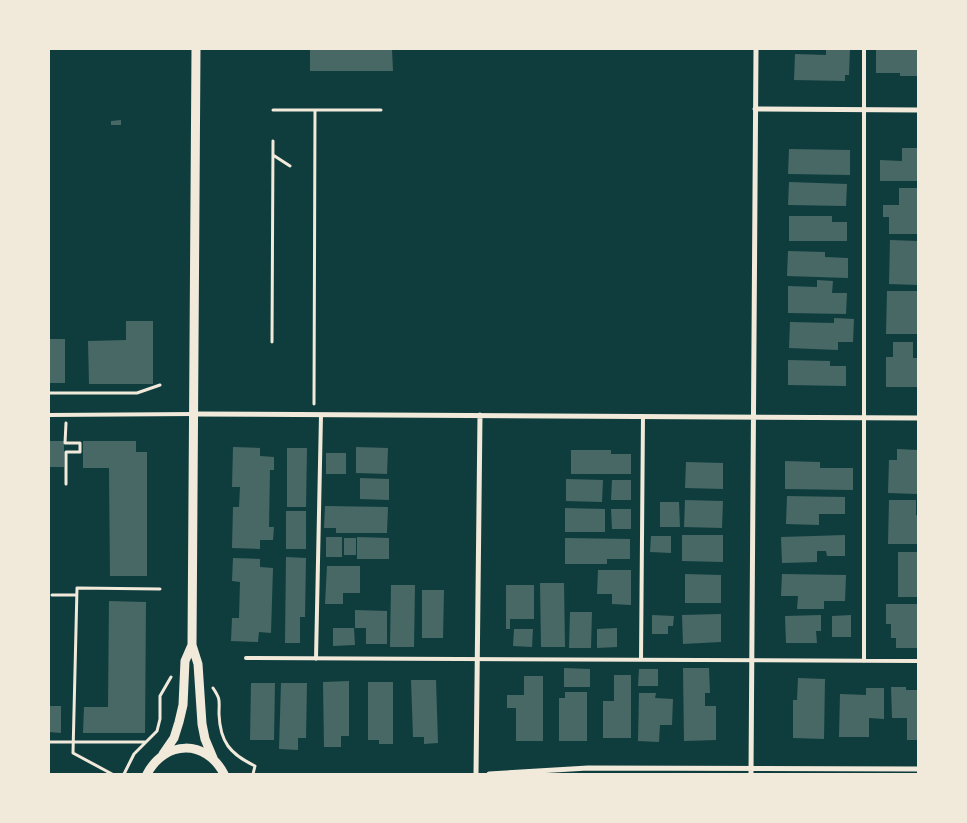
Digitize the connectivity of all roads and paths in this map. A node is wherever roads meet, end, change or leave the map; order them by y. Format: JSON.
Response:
{"nodes":[{"id":1,"x":196,"y":49,"type":"edge"},
{"id":2,"x":756,"y":49,"type":"edge"},
{"id":3,"x":864,"y":49,"type":"edge"},
{"id":4,"x":755,"y":109,"type":"junction"},
{"id":5,"x":273,"y":110,"type":"dead end"},
{"id":6,"x":315,"y":110,"type":"junction"},
{"id":7,"x":381,"y":110,"type":"dead end"},
{"id":8,"x":864,"y":110,"type":"junction"},
{"id":9,"x":918,"y":110,"type":"edge"},
{"id":10,"x":273,"y":141,"type":"dead end"},
{"id":11,"x":273,"y":155,"type":"junction"},
{"id":12,"x":290,"y":166,"type":"dead end"},
{"id":13,"x":272,"y":342,"type":"dead end"},
{"id":14,"x":160,"y":385,"type":"dead end"},
{"id":15,"x":49,"y":393,"type":"edge"},
{"id":16,"x":194,"y":414,"type":"junction"},
{"id":17,"x":49,"y":415,"type":"edge"},
{"id":18,"x":66,"y":415,"type":"junction"},
{"id":19,"x":314,"y":415,"type":"junction"},
{"id":20,"x":321,"y":415,"type":"junction"},
{"id":21,"x":480,"y":415,"type":"junction"},
{"id":22,"x":643,"y":416,"type":"junction"},
{"id":23,"x":753,"y":417,"type":"junction"},
{"id":24,"x":864,"y":418,"type":"junction"},
{"id":25,"x":918,"y":418,"type":"edge"},
{"id":26,"x":66,"y":484,"type":"dead end"},
{"id":27,"x":160,"y":589,"type":"dead end"},
{"id":28,"x":52,"y":595,"type":"dead end"},
{"id":29,"x":76,"y":595,"type":"junction"},
{"id":30,"x":192,"y":645,"type":"junction"},
{"id":31,"x":246,"y":658,"type":"dead end"},
{"id":32,"x":316,"y":659,"type":"junction"},
{"id":33,"x":477,"y":659,"type":"junction"},
{"id":34,"x":641,"y":660,"type":"junction"},
{"id":35,"x":752,"y":661,"type":"junction"},
{"id":36,"x":864,"y":661,"type":"junction"},
{"id":37,"x":918,"y":661,"type":"edge"},
{"id":38,"x":160,"y":696,"type":"dead end"},
{"id":39,"x":220,"y":698,"type":"dead end"},
{"id":40,"x":49,"y":742,"type":"edge"},
{"id":41,"x":73,"y":742,"type":"junction"},
{"id":42,"x":146,"y":742,"type":"junction"},
{"id":43,"x":163,"y":754,"type":"junction"},
{"id":44,"x":213,"y":758,"type":"junction"},
{"id":45,"x":752,"y":767,"type":"junction"},
{"id":46,"x":918,"y":769,"type":"edge"},
{"id":47,"x":112,"y":774,"type":"edge"},
{"id":48,"x":124,"y":774,"type":"edge"},
{"id":49,"x":147,"y":774,"type":"edge"},
{"id":50,"x":224,"y":774,"type":"edge"},
{"id":51,"x":253,"y":774,"type":"edge"},
{"id":52,"x":476,"y":774,"type":"edge"},
{"id":53,"x":489,"y":774,"type":"edge"},
{"id":54,"x":752,"y":774,"type":"edge"}],
"edges":[{"from":1,"to":16,"type":"street"},
{"from":2,"to":4,"type":"street"},
{"from":3,"to":8,"type":"lane"},
{"from":4,"to":8,"type":"street"},
{"from":4,"to":23,"type":"street"},
{"from":5,"to":6,"type":"path"},
{"from":6,"to":7,"type":"path"},
{"from":6,"to":19,"type":"path"},
{"from":8,"to":9,"type":"street"},
{"from":8,"to":24,"type":"lane"},
{"from":10,"to":11,"type":"path"},
{"from":11,"to":12,"type":"path"},
{"from":11,"to":13,"type":"path"},
{"from":14,"to":15,"type":"path"},
{"from":16,"to":18,"type":"lane"},
{"from":16,"to":19,"type":"street"},
{"from":16,"to":30,"type":"street"},
{"from":17,"to":18,"type":"lane"},
{"from":18,"to":26,"type":"path"},
{"from":19,"to":20,"type":"street"},
{"from":20,"to":21,"type":"street"},
{"from":20,"to":32,"type":"lane"},
{"from":21,"to":22,"type":"street"},
{"from":21,"to":33,"type":"street"},
{"from":22,"to":23,"type":"street"},
{"from":22,"to":34,"type":"lane"},
{"from":23,"to":24,"type":"street"},
{"from":23,"to":35,"type":"street"},
{"from":24,"to":25,"type":"street"},
{"from":24,"to":36,"type":"lane"},
{"from":27,"to":29,"type":"path"},
{"from":28,"to":29,"type":"path"},
{"from":29,"to":41,"type":"path"},
{"from":30,"to":43,"type":"street"},
{"from":30,"to":44,"type":"street"},
{"from":31,"to":32,"type":"lane"},
{"from":32,"to":33,"type":"lane"},
{"from":33,"to":34,"type":"lane"},
{"from":33,"to":52,"type":"street"},
{"from":34,"to":35,"type":"lane"},
{"from":35,"to":36,"type":"lane"},
{"from":35,"to":45,"type":"street"},
{"from":36,"to":37,"type":"lane"},
{"from":38,"to":42,"type":"path"},
{"from":39,"to":51,"type":"path"},
{"from":40,"to":41,"type":"path"},
{"from":41,"to":42,"type":"path"},
{"from":41,"to":47,"type":"path"},
{"from":42,"to":48,"type":"path"},
{"from":43,"to":44,"type":"street"},
{"from":43,"to":49,"type":"street"},
{"from":44,"to":50,"type":"street"},
{"from":45,"to":46,"type":"street"},
{"from":45,"to":53,"type":"street"},
{"from":45,"to":54,"type":"street"}]}
